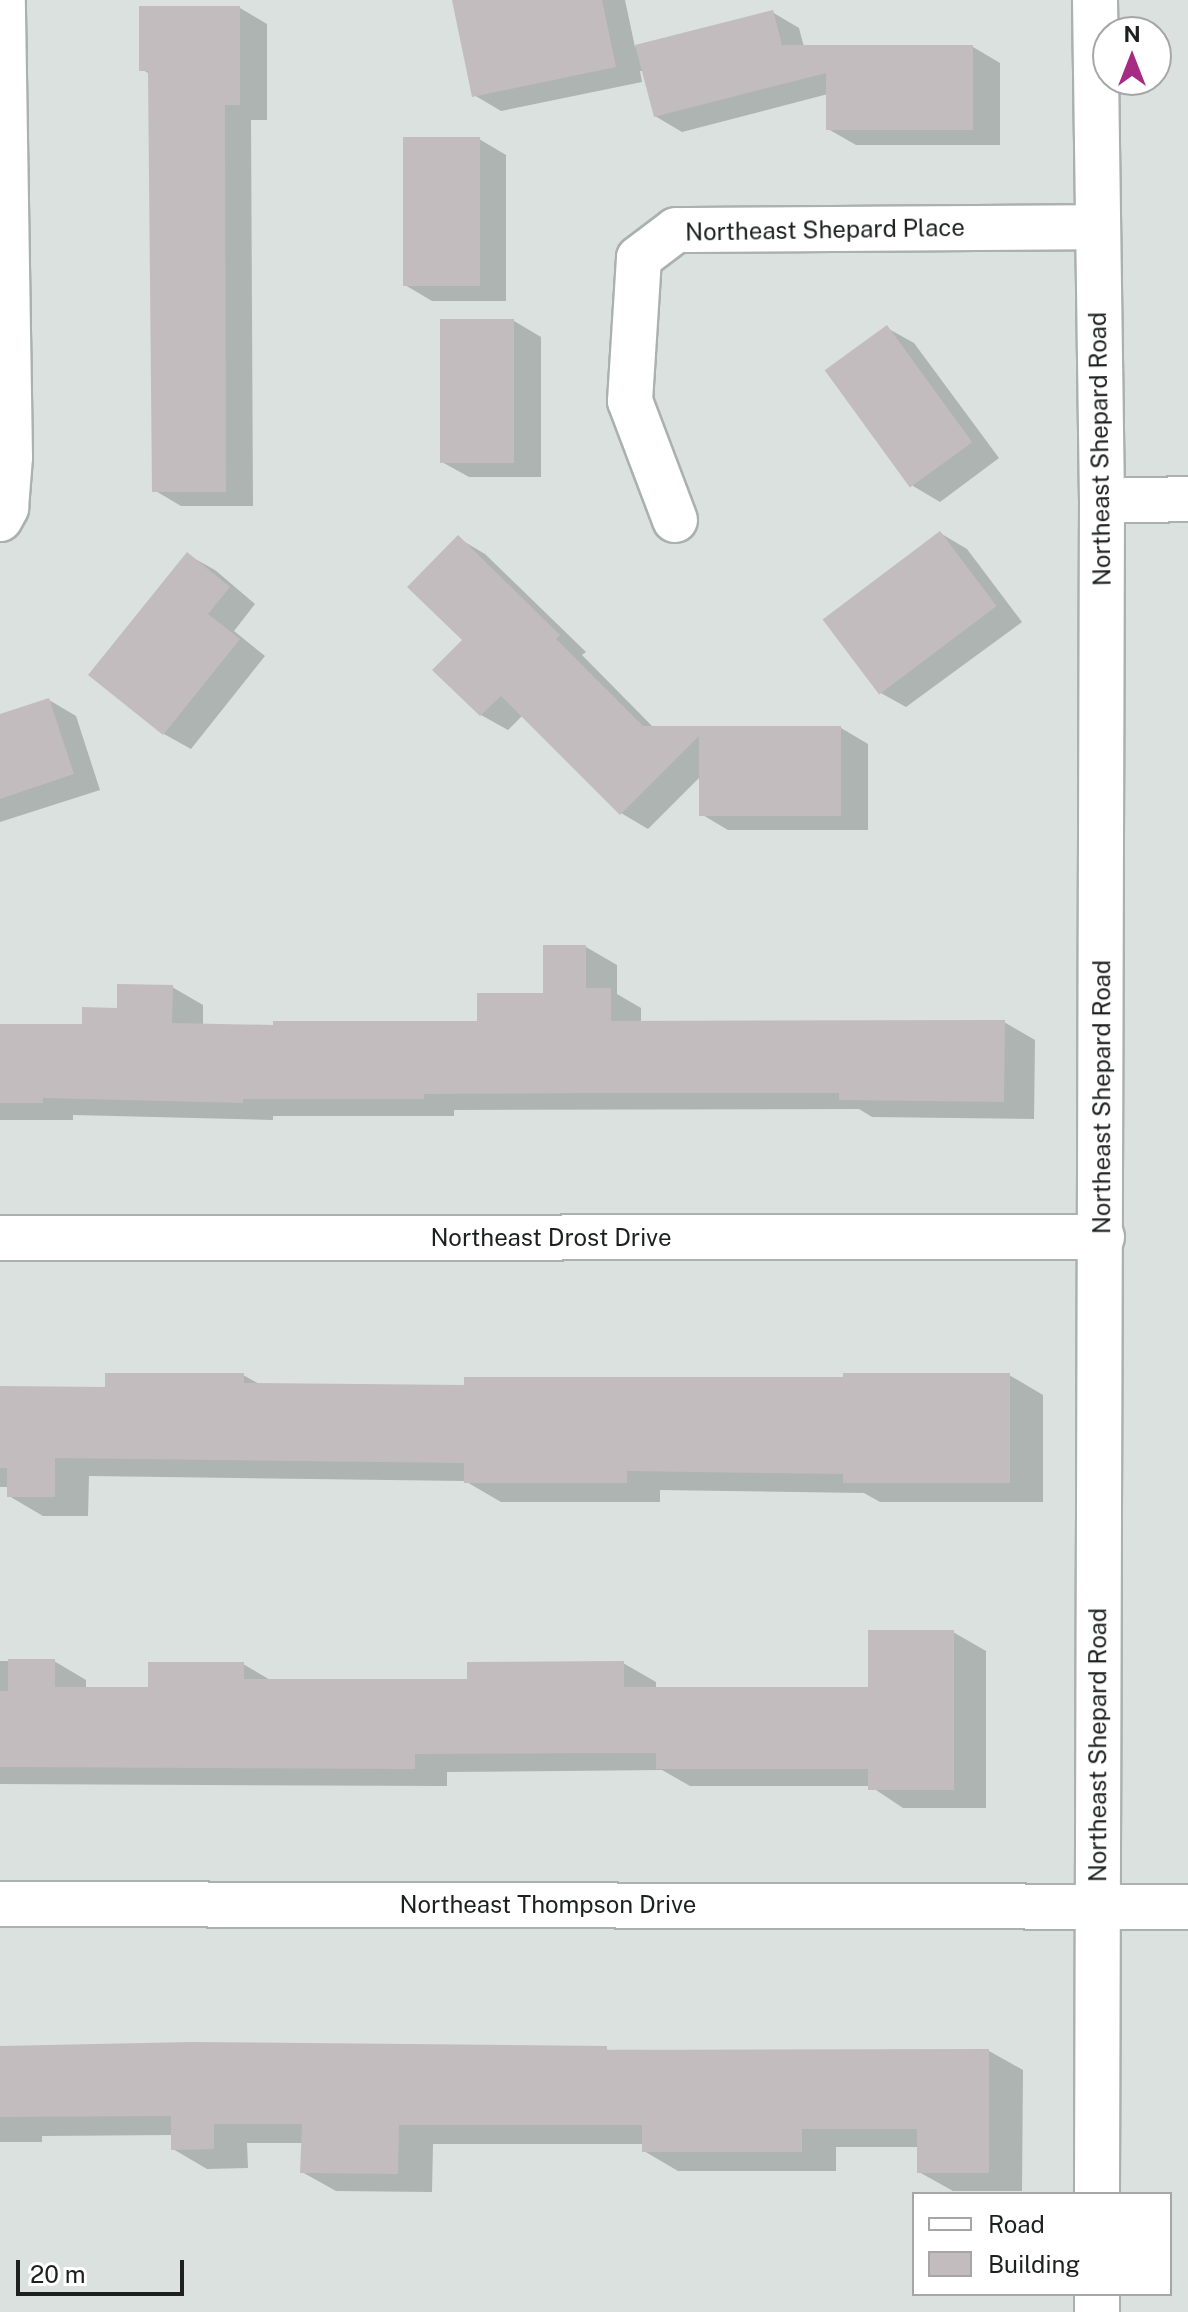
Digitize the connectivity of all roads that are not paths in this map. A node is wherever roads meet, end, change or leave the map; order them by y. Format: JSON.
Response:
{"nodes":[{"id":1,"x":3,"y":0,"type":"edge"},
{"id":2,"x":1095,"y":0,"type":"edge"},
{"id":3,"x":1098,"y":227,"type":"junction"},
{"id":4,"x":1188,"y":499,"type":"edge"},
{"id":5,"x":1102,"y":501,"type":"junction"},
{"id":6,"x":0,"y":519,"type":"edge"},
{"id":7,"x":675,"y":520,"type":"dead end"},
{"id":8,"x":1102,"y":1237,"type":"junction"},
{"id":9,"x":0,"y":1238,"type":"edge"},
{"id":10,"x":0,"y":1904,"type":"edge"},
{"id":11,"x":1097,"y":1906,"type":"junction"},
{"id":12,"x":1188,"y":1907,"type":"edge"},
{"id":13,"x":1097,"y":2192,"type":"edge"}],
"edges":[{"from":1,"to":6,"type":"street"},
{"from":2,"to":3,"type":"street","name":"Northeast Shepard Road"},
{"from":3,"to":5,"type":"street","name":"Northeast Shepard Road"},
{"from":3,"to":7,"type":"street","name":"Northeast Shepard Place"},
{"from":4,"to":5,"type":"street"},
{"from":5,"to":8,"type":"street","name":"Northeast Shepard Road"},
{"from":8,"to":9,"type":"street","name":"Northeast Drost Drive"},
{"from":8,"to":11,"type":"street","name":"Northeast Shepard Road"},
{"from":10,"to":11,"type":"street","name":"Northeast Thompson Drive"},
{"from":11,"to":12,"type":"street","name":"Northeast Thompson Drive"},
{"from":11,"to":13,"type":"street","name":"Northeast Shepard Road"}]}
